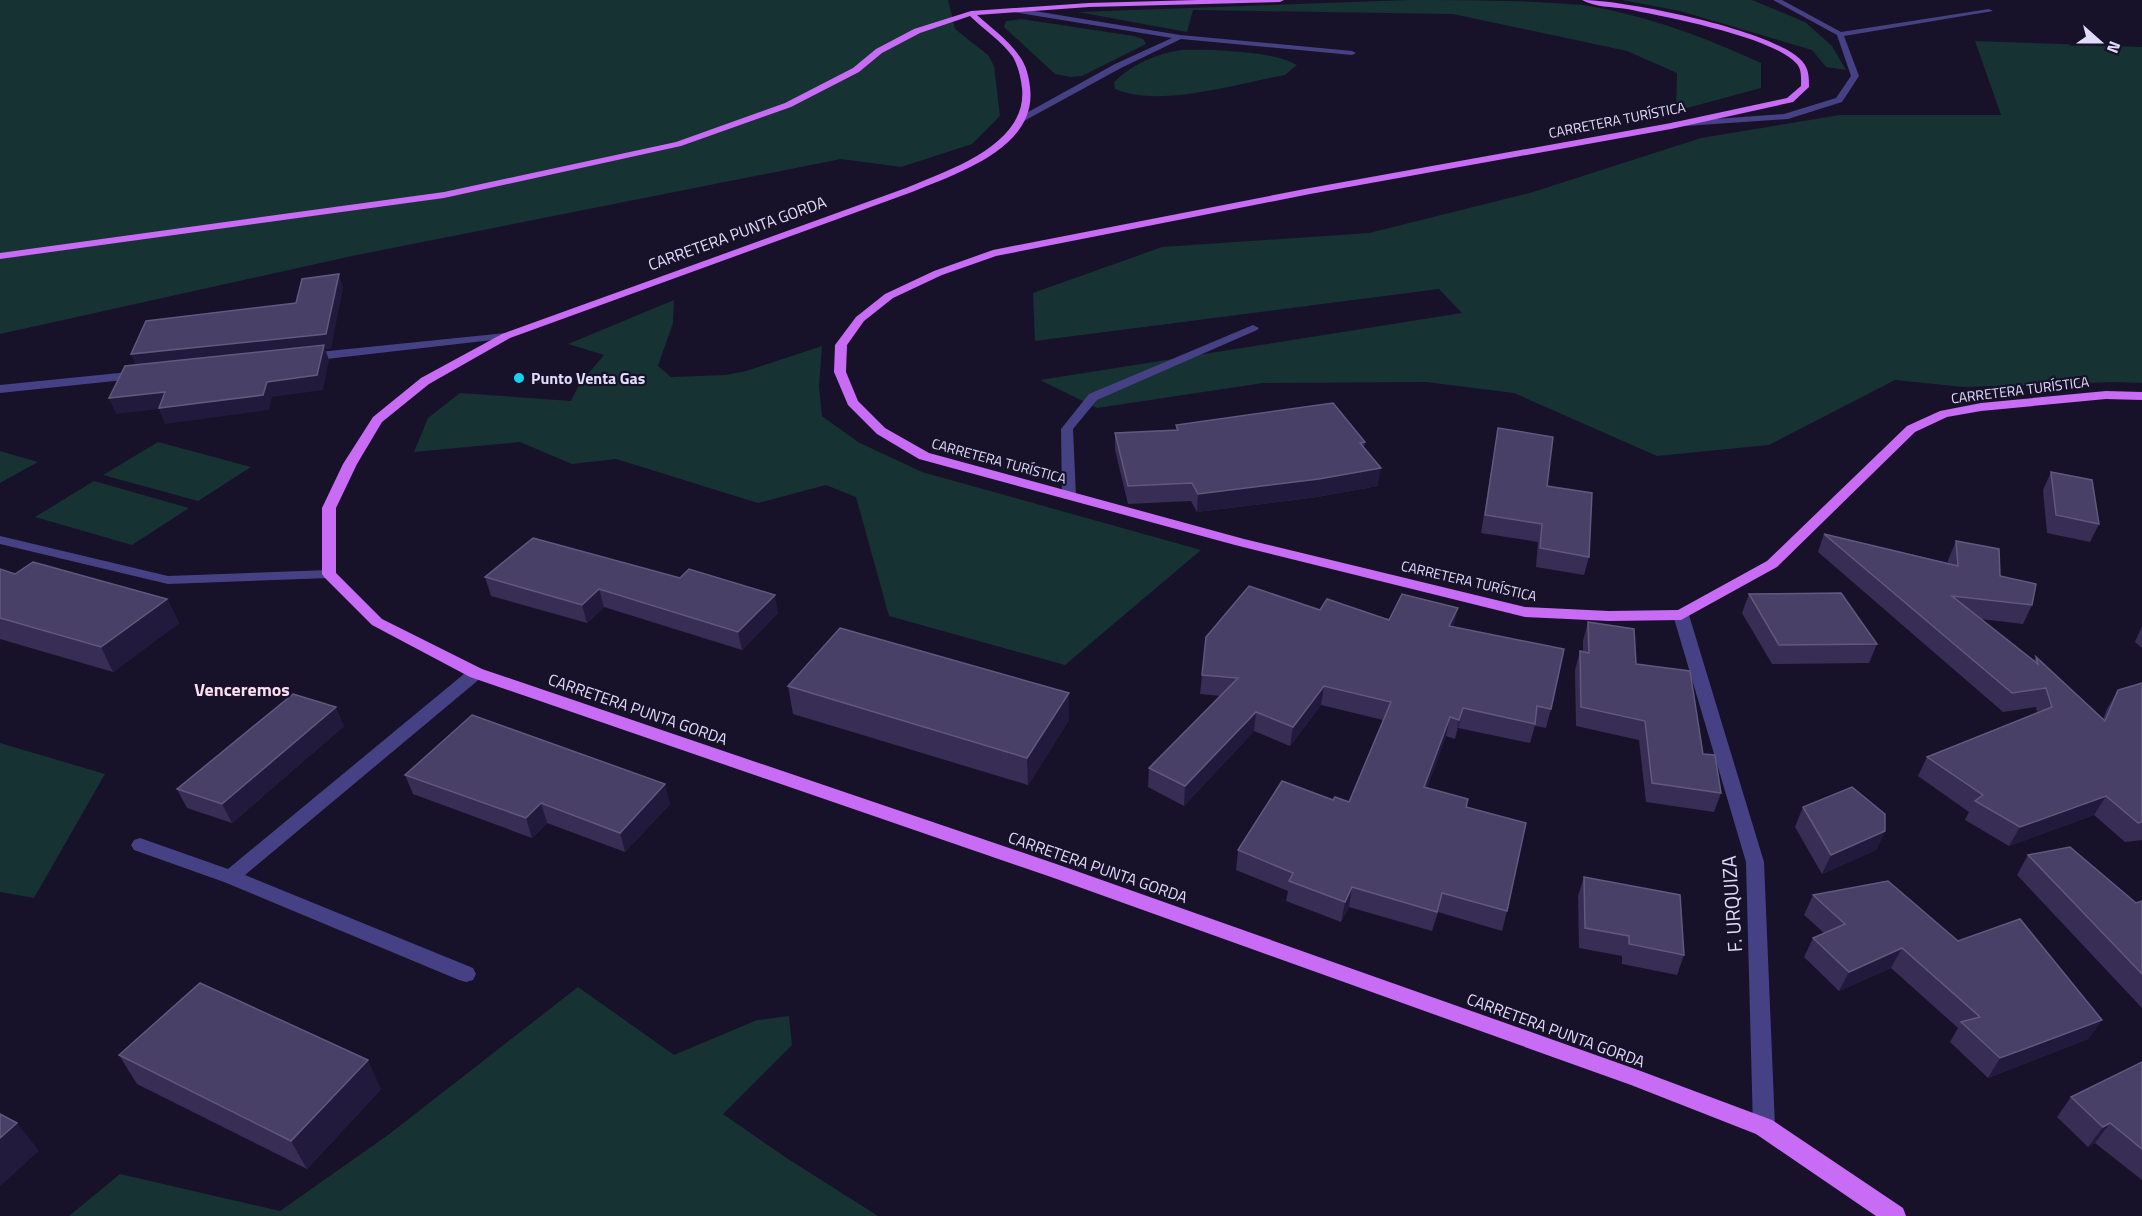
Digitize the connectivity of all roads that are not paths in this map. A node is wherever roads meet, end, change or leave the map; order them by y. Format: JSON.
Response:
{"nodes":[{"id":1,"x":1018,"y":0,"type":"edge"},
{"id":2,"x":1280,"y":0,"type":"edge"},
{"id":3,"x":1586,"y":0,"type":"edge"},
{"id":4,"x":1777,"y":0,"type":"edge"},
{"id":5,"x":1089,"y":5,"type":"junction"},
{"id":6,"x":972,"y":10,"type":"junction"},
{"id":7,"x":1016,"y":10,"type":"junction"},
{"id":8,"x":1989,"y":11,"type":"dead end"},
{"id":9,"x":1840,"y":34,"type":"junction"},
{"id":10,"x":1180,"y":37,"type":"junction"},
{"id":11,"x":1352,"y":53,"type":"dead end"},
{"id":12,"x":1024,"y":118,"type":"junction"},
{"id":13,"x":1671,"y":126,"type":"junction"},
{"id":14,"x":0,"y":256,"type":"edge"},
{"id":15,"x":1253,"y":328,"type":"dead end"},
{"id":16,"x":506,"y":336,"type":"junction"},
{"id":17,"x":294,"y":358,"type":"edge"},
{"id":18,"x":153,"y":373,"type":"edge"},
{"id":19,"x":0,"y":389,"type":"edge"},
{"id":20,"x":2142,"y":396,"type":"edge"},
{"id":21,"x":1069,"y":496,"type":"junction"},
{"id":22,"x":0,"y":540,"type":"edge"},
{"id":23,"x":328,"y":574,"type":"junction"},
{"id":24,"x":1681,"y":615,"type":"junction"},
{"id":25,"x":476,"y":673,"type":"junction"},
{"id":26,"x":140,"y":846,"type":"dead end"},
{"id":27,"x":231,"y":877,"type":"junction"},
{"id":28,"x":466,"y":974,"type":"dead end"},
{"id":29,"x":1764,"y":1127,"type":"junction"},
{"id":30,"x":1895,"y":1216,"type":"edge"}],
"edges":[{"from":1,"to":5,"type":"main road"},
{"from":2,"to":5,"type":"main road"},
{"from":3,"to":13,"type":"main road","name":"CARRETERA TURÍSTICA"},
{"from":4,"to":9,"type":"street"},
{"from":5,"to":7,"type":"main road"},
{"from":6,"to":7,"type":"main road"},
{"from":6,"to":12,"type":"main road"},
{"from":6,"to":14,"type":"main road"},
{"from":7,"to":10,"type":"street"},
{"from":8,"to":9,"type":"street"},
{"from":9,"to":13,"type":"street"},
{"from":10,"to":11,"type":"street"},
{"from":10,"to":12,"type":"street"},
{"from":12,"to":16,"type":"main road","name":"CARRETERA PUNTA GORDA"},
{"from":13,"to":21,"type":"main road","name":"CARRETERA TURÍSTICA"},
{"from":15,"to":21,"type":"street"},
{"from":16,"to":17,"type":"street"},
{"from":16,"to":23,"type":"main road","name":"CARRETERA PUNTA GORDA"},
{"from":18,"to":19,"type":"street"},
{"from":20,"to":24,"type":"main road","name":"CARRETERA TURÍSTICA"},
{"from":21,"to":24,"type":"main road","name":"CARRETERA TURÍSTICA"},
{"from":22,"to":23,"type":"street"},
{"from":23,"to":25,"type":"main road","name":"CARRETERA PUNTA GORDA"},
{"from":24,"to":29,"type":"street","name":"F. URQUIZA"},
{"from":25,"to":27,"type":"street"},
{"from":25,"to":29,"type":"main road","name":"CARRETERA PUNTA GORDA"},
{"from":26,"to":27,"type":"street"},
{"from":27,"to":28,"type":"street"},
{"from":29,"to":30,"type":"main road","name":"CARRETERA PUNTA GORDA"}]}
